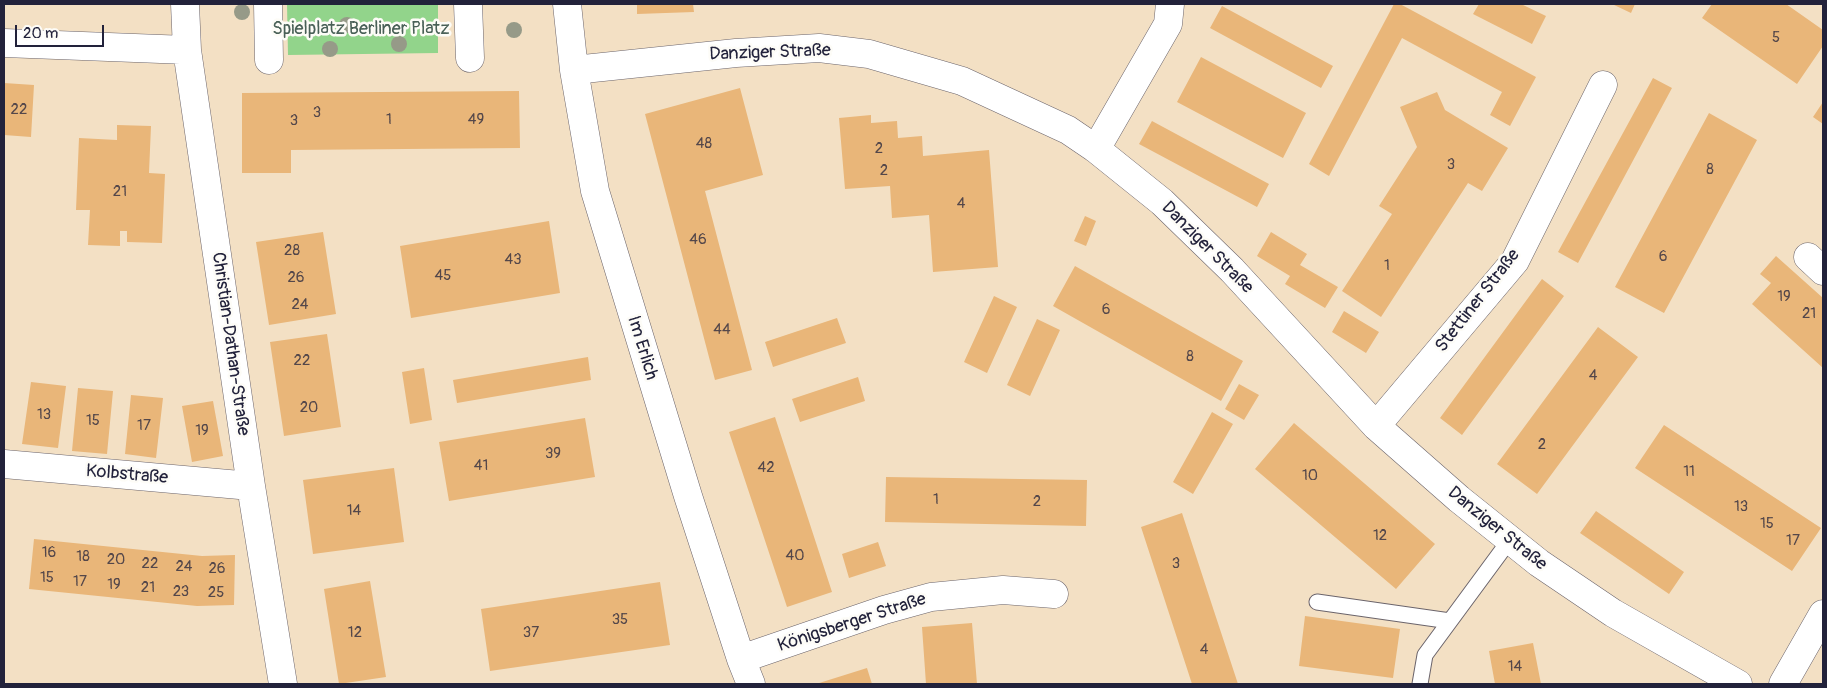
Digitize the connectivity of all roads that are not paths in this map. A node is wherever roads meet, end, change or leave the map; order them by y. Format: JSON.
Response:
{"nodes":[{"id":1,"x":185,"y":4,"type":"edge"},
{"id":2,"x":268,"y":4,"type":"edge"},
{"id":3,"x":468,"y":4,"type":"edge"},
{"id":4,"x":566,"y":4,"type":"edge"},
{"id":5,"x":1170,"y":4,"type":"edge"},
{"id":6,"x":4,"y":44,"type":"edge"},
{"id":7,"x":187,"y":50,"type":"junction"},
{"id":8,"x":470,"y":58,"type":"dead end"},
{"id":9,"x":269,"y":60,"type":"dead end"},
{"id":10,"x":574,"y":70,"type":"junction"},
{"id":11,"x":1603,"y":84,"type":"dead end"},
{"id":12,"x":1096,"y":149,"type":"junction"},
{"id":13,"x":1376,"y":426,"type":"junction"},
{"id":14,"x":4,"y":464,"type":"edge"},
{"id":15,"x":251,"y":486,"type":"junction"},
{"id":16,"x":1509,"y":541,"type":"junction"},
{"id":17,"x":1054,"y":594,"type":"dead end"},
{"id":18,"x":1318,"y":602,"type":"dead end"},
{"id":19,"x":1823,"y":614,"type":"edge"},
{"id":20,"x":1450,"y":621,"type":"junction"},
{"id":21,"x":741,"y":659,"type":"junction"},
{"id":22,"x":284,"y":684,"type":"edge"},
{"id":23,"x":751,"y":684,"type":"edge"},
{"id":24,"x":1420,"y":684,"type":"edge"},
{"id":25,"x":1738,"y":684,"type":"edge"},
{"id":26,"x":1783,"y":684,"type":"edge"}],
"edges":[{"from":1,"to":7,"type":"street","name":"Christian-Dathan-Straße"},
{"from":2,"to":9,"type":"street"},
{"from":3,"to":8,"type":"street"},
{"from":4,"to":10,"type":"street","name":"Im Erlich"},
{"from":5,"to":12,"type":"street"},
{"from":6,"to":7,"type":"street"},
{"from":7,"to":15,"type":"street","name":"Christian-Dathan-Straße"},
{"from":10,"to":12,"type":"street","name":"Danziger Straße"},
{"from":10,"to":21,"type":"street","name":"Im Erlich"},
{"from":11,"to":13,"type":"street","name":"Stettiner Straße"},
{"from":12,"to":13,"type":"street","name":"Danziger Straße"},
{"from":13,"to":16,"type":"street","name":"Danziger Straße"},
{"from":14,"to":15,"type":"street","name":"Kolbstraße"},
{"from":15,"to":22,"type":"street","name":"Christian-Dathan-Straße"},
{"from":16,"to":20,"type":"lane"},
{"from":16,"to":25,"type":"street","name":"Danziger Straße"},
{"from":17,"to":21,"type":"street","name":"Königsberger Straße"},
{"from":18,"to":20,"type":"lane"},
{"from":19,"to":26,"type":"street"},
{"from":20,"to":24,"type":"lane"},
{"from":21,"to":23,"type":"street","name":"Im Erlich"}]}
